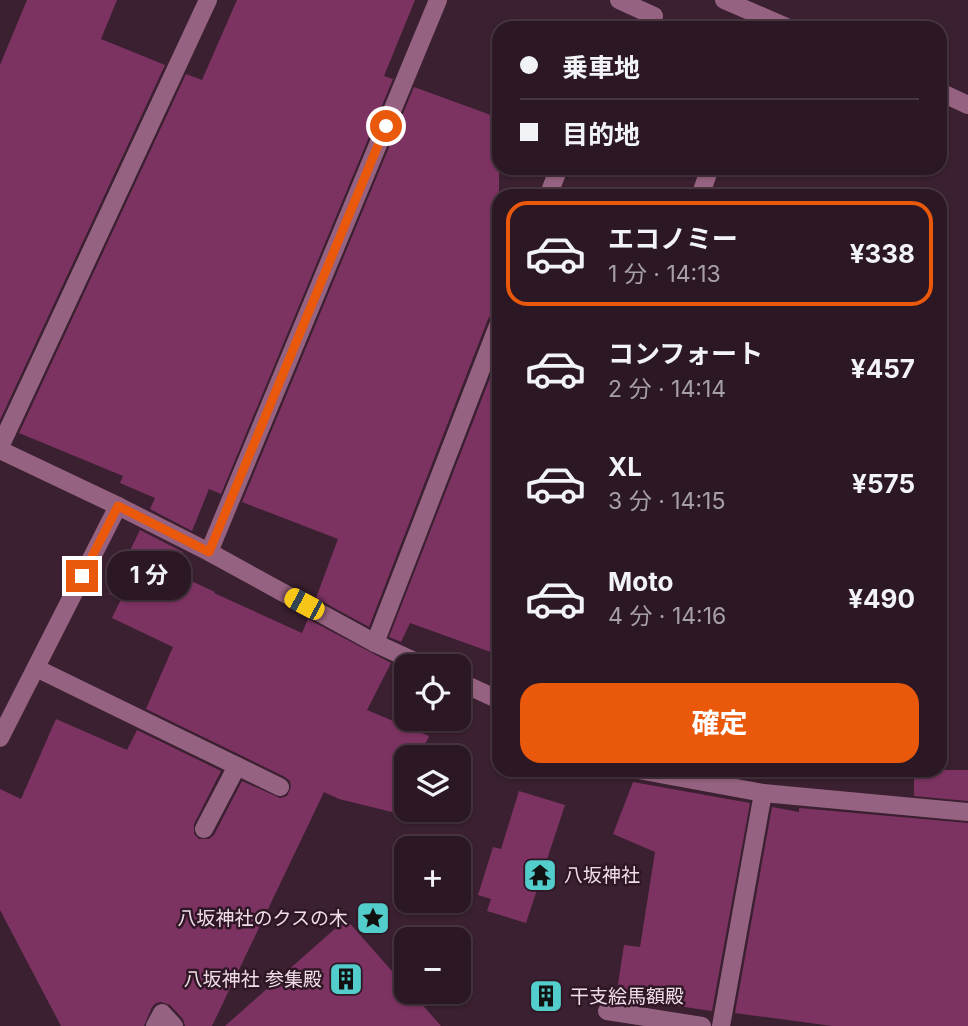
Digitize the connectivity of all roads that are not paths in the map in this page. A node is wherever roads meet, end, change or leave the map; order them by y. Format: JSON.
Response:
{"nodes":[{"id":1,"x":208,"y":0,"type":"edge"},
{"id":2,"x":439,"y":0,"type":"edge"},
{"id":3,"x":619,"y":0,"type":"edge"},
{"id":4,"x":724,"y":0,"type":"edge"},
{"id":5,"x":652,"y":21,"type":"edge"},
{"id":6,"x":773,"y":21,"type":"edge"},
{"id":7,"x":947,"y":95,"type":"edge"},
{"id":8,"x":968,"y":104,"type":"edge"},
{"id":9,"x":492,"y":341,"type":"edge"},
{"id":10,"x":0,"y":448,"type":"edge"},
{"id":11,"x":118,"y":506,"type":"junction"},
{"id":12,"x":209,"y":552,"type":"junction"},
{"id":13,"x":375,"y":643,"type":"junction"},
{"id":14,"x":399,"y":654,"type":"edge"},
{"id":15,"x":36,"y":668,"type":"junction"},
{"id":16,"x":471,"y":687,"type":"edge"},
{"id":17,"x":492,"y":697,"type":"edge"},
{"id":18,"x":0,"y":738,"type":"edge"},
{"id":19,"x":237,"y":766,"type":"junction"},
{"id":20,"x":676,"y":777,"type":"edge"},
{"id":21,"x":280,"y":787,"type":"dead end"},
{"id":22,"x":763,"y":793,"type":"junction"},
{"id":23,"x":968,"y":812,"type":"edge"},
{"id":24,"x":204,"y":829,"type":"dead end"},
{"id":25,"x":607,"y":1011,"type":"dead end"},
{"id":26,"x":155,"y":1026,"type":"edge"},
{"id":27,"x":174,"y":1026,"type":"edge"},
{"id":28,"x":702,"y":1026,"type":"edge"},
{"id":29,"x":721,"y":1026,"type":"edge"}],
"edges":[{"from":1,"to":10,"type":"street"},
{"from":2,"to":12,"type":"street"},
{"from":3,"to":5,"type":"street"},
{"from":4,"to":6,"type":"street"},
{"from":7,"to":8,"type":"street"},
{"from":9,"to":13,"type":"street"},
{"from":10,"to":11,"type":"street"},
{"from":11,"to":12,"type":"street"},
{"from":11,"to":15,"type":"street"},
{"from":12,"to":13,"type":"street"},
{"from":13,"to":14,"type":"street"},
{"from":15,"to":18,"type":"street"},
{"from":15,"to":19,"type":"street"},
{"from":16,"to":17,"type":"street"},
{"from":19,"to":21,"type":"street"},
{"from":19,"to":24,"type":"street"},
{"from":20,"to":22,"type":"street"},
{"from":22,"to":23,"type":"street"},
{"from":22,"to":29,"type":"street"},
{"from":25,"to":28,"type":"street"},
{"from":26,"to":27,"type":"street"}]}
